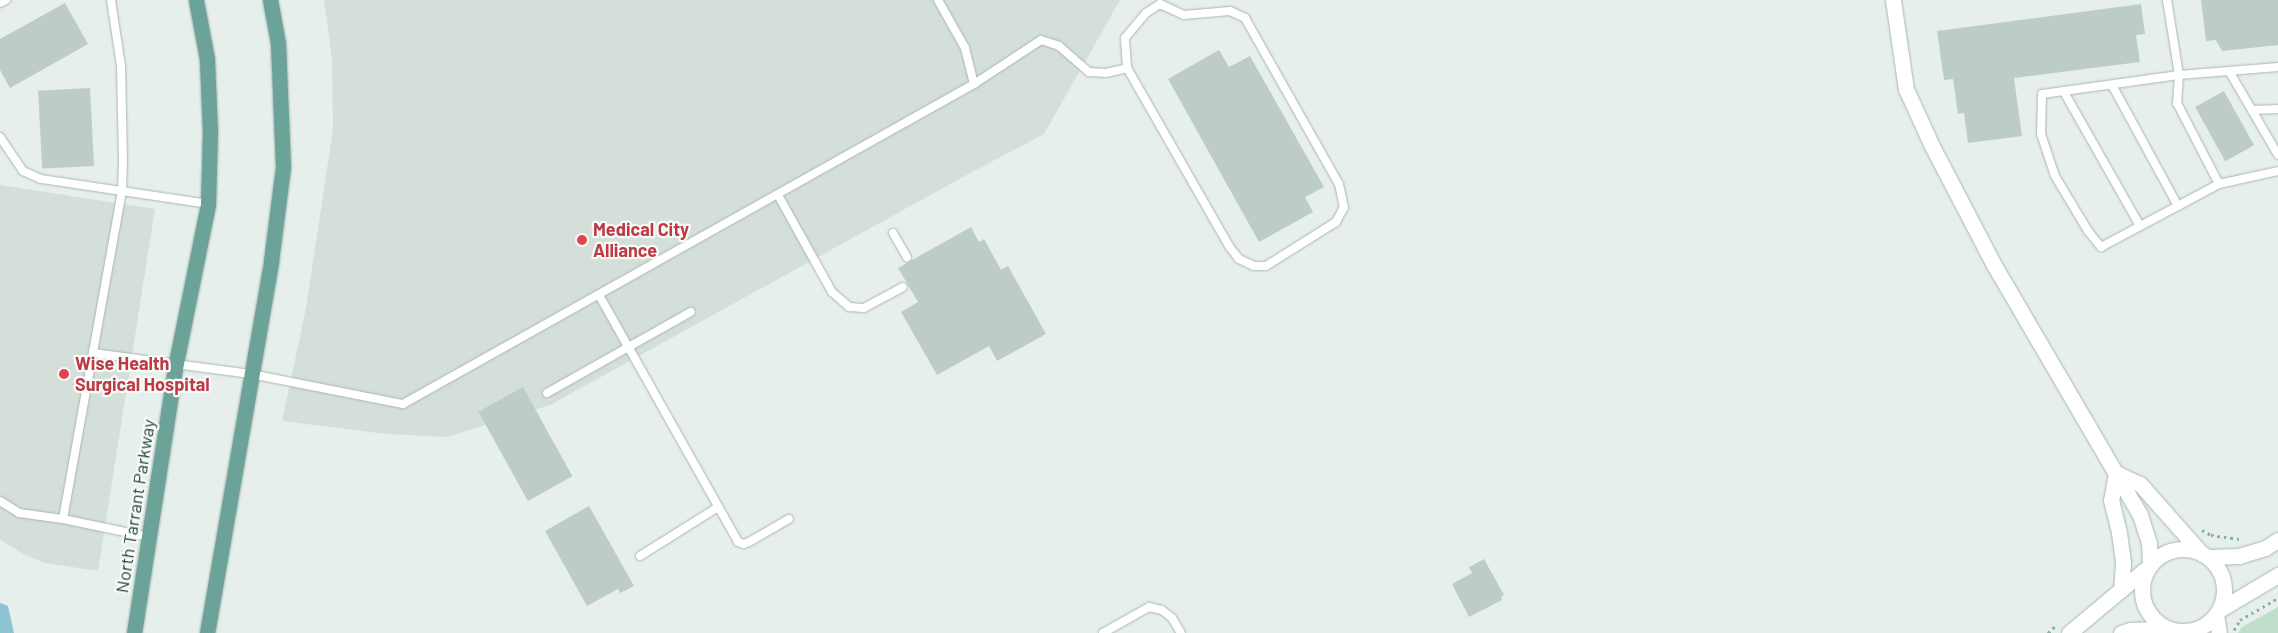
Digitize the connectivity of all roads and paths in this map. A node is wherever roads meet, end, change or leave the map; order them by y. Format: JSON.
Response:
{"nodes":[{"id":1,"x":6,"y":0,"type":"edge"},
{"id":2,"x":111,"y":0,"type":"edge"},
{"id":3,"x":196,"y":0,"type":"edge"},
{"id":4,"x":270,"y":0,"type":"edge"},
{"id":5,"x":938,"y":0,"type":"edge"},
{"id":6,"x":1893,"y":0,"type":"edge"},
{"id":7,"x":2167,"y":0,"type":"edge"},
{"id":8,"x":0,"y":3,"type":"edge"},
{"id":9,"x":2278,"y":67,"type":"edge"},
{"id":10,"x":1127,"y":68,"type":"junction"},
{"id":11,"x":2230,"y":71,"type":"junction"},
{"id":12,"x":2179,"y":75,"type":"junction"},
{"id":13,"x":974,"y":84,"type":"junction"},
{"id":14,"x":2112,"y":85,"type":"junction"},
{"id":15,"x":2064,"y":92,"type":"junction"},
{"id":16,"x":2278,"y":109,"type":"edge"},
{"id":17,"x":2252,"y":110,"type":"junction"},
{"id":18,"x":0,"y":137,"type":"edge"},
{"id":19,"x":3,"y":150,"type":"edge"},
{"id":20,"x":2278,"y":155,"type":"edge"},
{"id":21,"x":2278,"y":171,"type":"edge"},
{"id":22,"x":2219,"y":184,"type":"junction"},
{"id":23,"x":122,"y":190,"type":"junction"},
{"id":24,"x":778,"y":195,"type":"junction"},
{"id":25,"x":208,"y":204,"type":"junction"},
{"id":26,"x":2178,"y":206,"type":"junction"},
{"id":27,"x":2140,"y":226,"type":"junction"},
{"id":28,"x":894,"y":232,"type":"dead end"},
{"id":29,"x":908,"y":257,"type":"dead end"},
{"id":30,"x":903,"y":286,"type":"dead end"},
{"id":31,"x":599,"y":295,"type":"junction"},
{"id":32,"x":691,"y":312,"type":"dead end"},
{"id":33,"x":628,"y":347,"type":"junction"},
{"id":34,"x":92,"y":353,"type":"junction"},
{"id":35,"x":176,"y":363,"type":"junction"},
{"id":36,"x":252,"y":374,"type":"junction"},
{"id":37,"x":547,"y":393,"type":"dead end"},
{"id":38,"x":2116,"y":473,"type":"junction"},
{"id":39,"x":0,"y":501,"type":"edge"},
{"id":40,"x":718,"y":507,"type":"junction"},
{"id":41,"x":63,"y":519,"type":"junction"},
{"id":42,"x":789,"y":519,"type":"dead end"},
{"id":43,"x":2195,"y":525,"type":"dead end"},
{"id":44,"x":149,"y":537,"type":"junction"},
{"id":45,"x":2238,"y":539,"type":"dead end"},
{"id":46,"x":2278,"y":540,"type":"edge"},
{"id":47,"x":640,"y":556,"type":"dead end"},
{"id":48,"x":2205,"y":556,"type":"junction"},
{"id":49,"x":2150,"y":566,"type":"junction"},
{"id":50,"x":2278,"y":575,"type":"edge"},
{"id":51,"x":2121,"y":590,"type":"junction"},
{"id":52,"x":2278,"y":598,"type":"edge"},
{"id":53,"x":2218,"y":612,"type":"junction"},
{"id":54,"x":2064,"y":628,"type":"edge"},
{"id":55,"x":2172,"y":631,"type":"edge"},
{"id":56,"x":134,"y":633,"type":"edge"},
{"id":57,"x":207,"y":633,"type":"edge"},
{"id":58,"x":1103,"y":633,"type":"edge"},
{"id":59,"x":1181,"y":633,"type":"edge"},
{"id":60,"x":2048,"y":633,"type":"edge"},
{"id":61,"x":2121,"y":633,"type":"edge"},
{"id":62,"x":2219,"y":633,"type":"edge"},
{"id":63,"x":2233,"y":633,"type":"edge"}],
"edges":[{"from":1,"to":8,"type":"lane"},
{"from":2,"to":23,"type":"lane"},
{"from":3,"to":25,"type":"main road","name":"North Tarrant Parkway"},
{"from":4,"to":36,"type":"main road"},
{"from":5,"to":13,"type":"lane"},
{"from":6,"to":38,"type":"street"},
{"from":7,"to":12,"type":"lane"},
{"from":9,"to":11,"type":"lane"},
{"from":10,"to":10,"type":"lane"},
{"from":10,"to":13,"type":"lane"},
{"from":11,"to":12,"type":"lane"},
{"from":11,"to":17,"type":"lane"},
{"from":12,"to":14,"type":"lane"},
{"from":12,"to":22,"type":"lane"},
{"from":13,"to":24,"type":"lane"},
{"from":14,"to":15,"type":"lane"},
{"from":14,"to":26,"type":"lane"},
{"from":15,"to":27,"type":"lane"},
{"from":15,"to":27,"type":"lane"},
{"from":16,"to":17,"type":"lane"},
{"from":17,"to":20,"type":"lane"},
{"from":18,"to":19,"type":"lane"},
{"from":19,"to":23,"type":"lane"},
{"from":21,"to":22,"type":"lane"},
{"from":22,"to":26,"type":"lane"},
{"from":23,"to":25,"type":"lane"},
{"from":23,"to":34,"type":"lane"},
{"from":24,"to":30,"type":"lane"},
{"from":24,"to":31,"type":"lane"},
{"from":25,"to":35,"type":"main road","name":"North Tarrant Parkway"},
{"from":26,"to":27,"type":"lane"},
{"from":28,"to":29,"type":"lane"},
{"from":31,"to":33,"type":"lane"},
{"from":31,"to":36,"type":"lane"},
{"from":32,"to":33,"type":"lane"},
{"from":33,"to":37,"type":"lane"},
{"from":33,"to":40,"type":"lane"},
{"from":34,"to":35,"type":"lane"},
{"from":34,"to":41,"type":"lane"},
{"from":35,"to":36,"type":"lane"},
{"from":35,"to":44,"type":"main road","name":"North Tarrant Parkway"},
{"from":36,"to":57,"type":"main road"},
{"from":38,"to":48,"type":"street"},
{"from":38,"to":49,"type":"street"},
{"from":38,"to":51,"type":"street"},
{"from":39,"to":41,"type":"lane"},
{"from":40,"to":42,"type":"lane"},
{"from":40,"to":47,"type":"lane"},
{"from":41,"to":44,"type":"lane"},
{"from":43,"to":45,"type":"path"},
{"from":44,"to":56,"type":"main road","name":"North Tarrant Parkway"},
{"from":46,"to":48,"type":"street"},
{"from":48,"to":49,"type":"street"},
{"from":48,"to":53,"type":"street"},
{"from":49,"to":51,"type":"street"},
{"from":49,"to":55,"type":"street"},
{"from":50,"to":53,"type":"street"},
{"from":51,"to":54,"type":"street"},
{"from":52,"to":63,"type":"path"},
{"from":53,"to":55,"type":"street"},
{"from":53,"to":62,"type":"street"},
{"from":54,"to":60,"type":"path"},
{"from":55,"to":61,"type":"street"},
{"from":58,"to":59,"type":"lane"}]}
